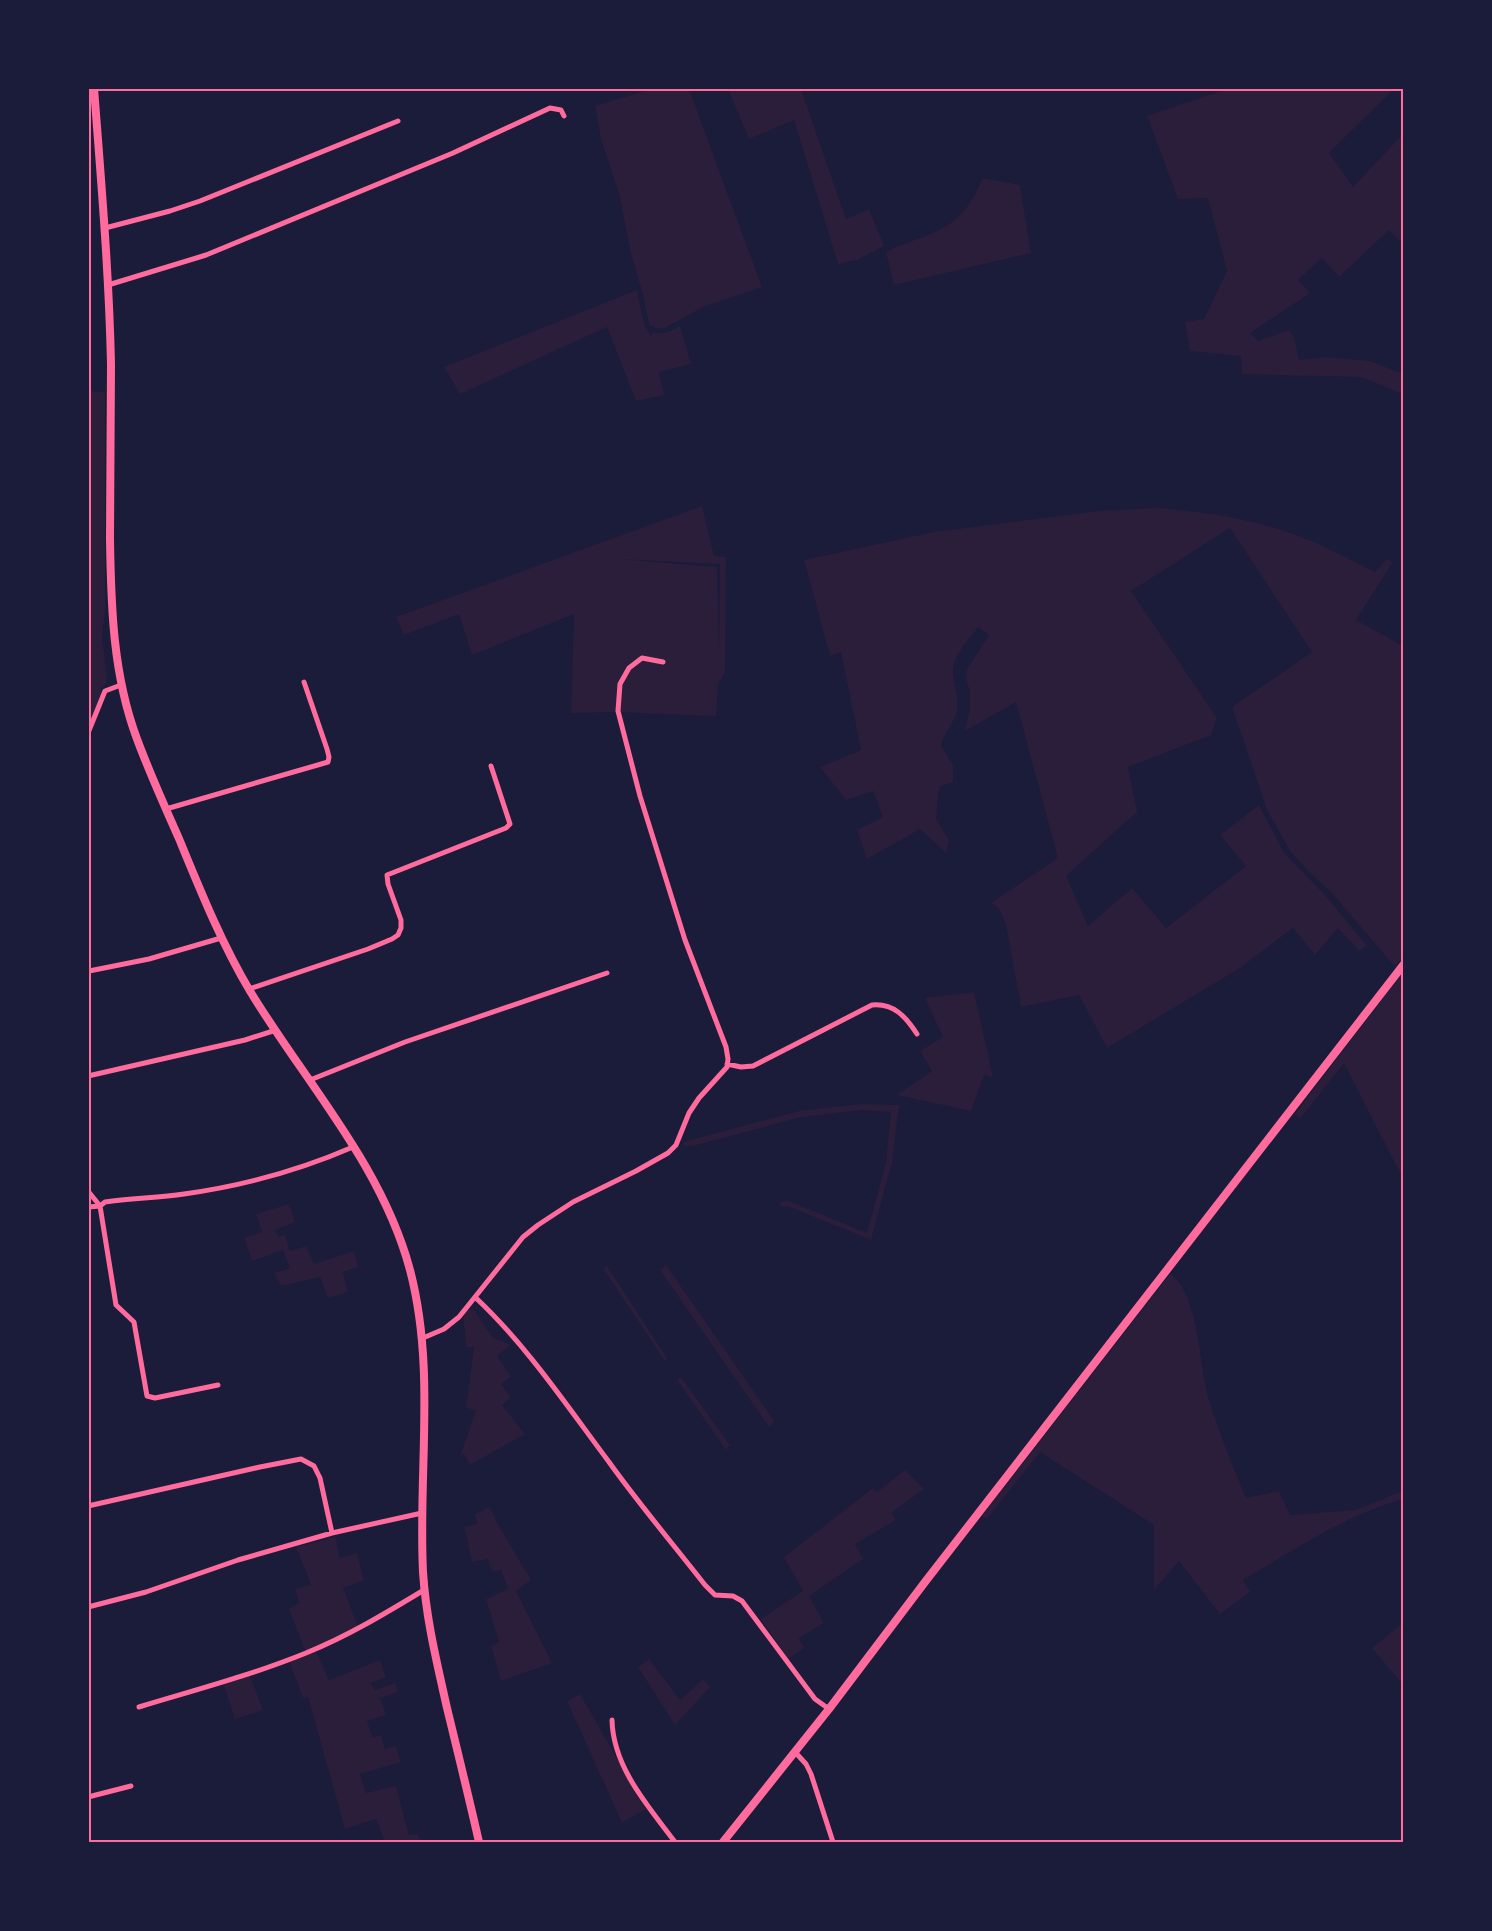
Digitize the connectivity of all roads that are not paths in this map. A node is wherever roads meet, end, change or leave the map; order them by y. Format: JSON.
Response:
{"nodes":[{"id":1,"x":94,"y":88,"type":"edge"},
{"id":2,"x":564,"y":116,"type":"dead end"},
{"id":3,"x":398,"y":121,"type":"dead end"},
{"id":4,"x":105,"y":228,"type":"junction"},
{"id":5,"x":108,"y":285,"type":"junction"},
{"id":6,"x":663,"y":662,"type":"dead end"},
{"id":7,"x":304,"y":682,"type":"dead end"},
{"id":8,"x":121,"y":685,"type":"junction"},
{"id":9,"x":88,"y":733,"type":"edge"},
{"id":10,"x":491,"y":766,"type":"dead end"},
{"id":11,"x":166,"y":809,"type":"junction"},
{"id":12,"x":221,"y":938,"type":"junction"},
{"id":13,"x":1404,"y":964,"type":"edge"},
{"id":14,"x":89,"y":971,"type":"edge"},
{"id":15,"x":607,"y":973,"type":"dead end"},
{"id":16,"x":249,"y":989,"type":"junction"},
{"id":17,"x":276,"y":1030,"type":"junction"},
{"id":18,"x":916,"y":1034,"type":"dead end"},
{"id":19,"x":727,"y":1064,"type":"junction"},
{"id":20,"x":88,"y":1076,"type":"edge"},
{"id":21,"x":310,"y":1080,"type":"junction"},
{"id":22,"x":353,"y":1147,"type":"junction"},
{"id":23,"x":88,"y":1191,"type":"edge"},
{"id":24,"x":100,"y":1206,"type":"junction"},
{"id":25,"x":88,"y":1207,"type":"edge"},
{"id":26,"x":476,"y":1298,"type":"junction"},
{"id":27,"x":423,"y":1338,"type":"junction"},
{"id":28,"x":218,"y":1385,"type":"dead end"},
{"id":29,"x":88,"y":1506,"type":"edge"},
{"id":30,"x":422,"y":1513,"type":"junction"},
{"id":31,"x":332,"y":1533,"type":"junction"},
{"id":32,"x":424,"y":1590,"type":"junction"},
{"id":33,"x":88,"y":1607,"type":"edge"},
{"id":34,"x":139,"y":1707,"type":"dead end"},
{"id":35,"x":829,"y":1710,"type":"junction"},
{"id":36,"x":612,"y":1720,"type":"dead end"},
{"id":37,"x":795,"y":1752,"type":"junction"},
{"id":38,"x":131,"y":1786,"type":"dead end"},
{"id":39,"x":88,"y":1797,"type":"edge"},
{"id":40,"x":480,"y":1842,"type":"edge"},
{"id":41,"x":675,"y":1842,"type":"edge"},
{"id":42,"x":723,"y":1842,"type":"edge"},
{"id":43,"x":833,"y":1842,"type":"edge"}],
"edges":[{"from":1,"to":4,"type":"main road"},
{"from":2,"to":5,"type":"street"},
{"from":3,"to":4,"type":"street"},
{"from":4,"to":5,"type":"main road"},
{"from":5,"to":8,"type":"main road"},
{"from":6,"to":19,"type":"street"},
{"from":7,"to":11,"type":"street"},
{"from":8,"to":9,"type":"street"},
{"from":8,"to":11,"type":"main road"},
{"from":10,"to":16,"type":"street"},
{"from":11,"to":12,"type":"main road"},
{"from":12,"to":14,"type":"street"},
{"from":12,"to":16,"type":"main road"},
{"from":13,"to":35,"type":"main road"},
{"from":15,"to":21,"type":"street"},
{"from":16,"to":17,"type":"main road"},
{"from":17,"to":20,"type":"street"},
{"from":17,"to":21,"type":"main road"},
{"from":18,"to":19,"type":"street"},
{"from":19,"to":26,"type":"street"},
{"from":21,"to":22,"type":"main road"},
{"from":22,"to":24,"type":"street"},
{"from":22,"to":27,"type":"main road"},
{"from":23,"to":24,"type":"street"},
{"from":24,"to":25,"type":"street"},
{"from":24,"to":28,"type":"street"},
{"from":26,"to":27,"type":"street"},
{"from":26,"to":35,"type":"street"},
{"from":27,"to":30,"type":"main road"},
{"from":29,"to":31,"type":"street"},
{"from":30,"to":31,"type":"street"},
{"from":30,"to":32,"type":"main road"},
{"from":31,"to":33,"type":"street"},
{"from":32,"to":34,"type":"street"},
{"from":32,"to":40,"type":"main road"},
{"from":35,"to":37,"type":"main road"},
{"from":36,"to":41,"type":"street"},
{"from":37,"to":42,"type":"main road"},
{"from":37,"to":43,"type":"street"},
{"from":38,"to":39,"type":"street"}]}
